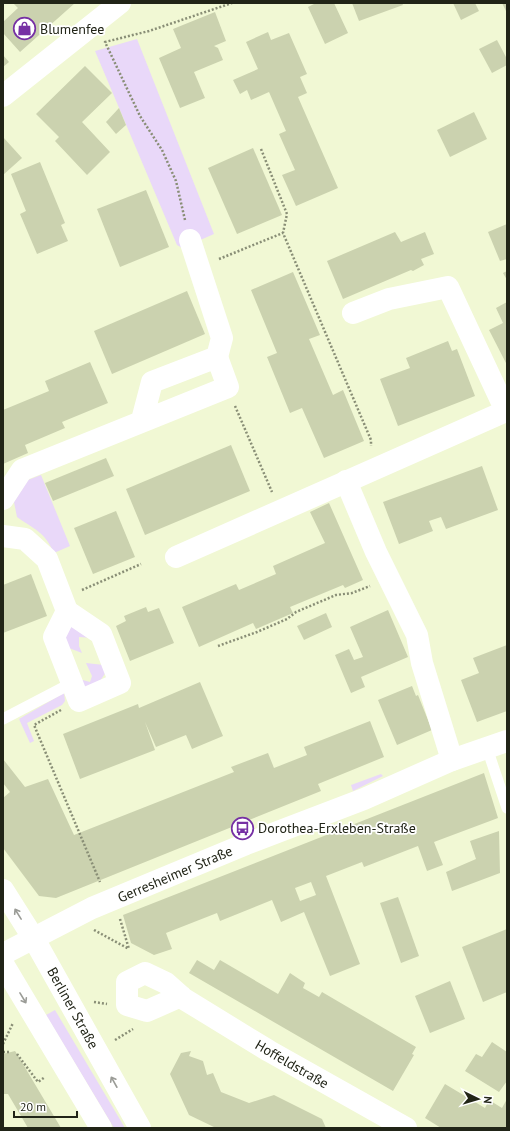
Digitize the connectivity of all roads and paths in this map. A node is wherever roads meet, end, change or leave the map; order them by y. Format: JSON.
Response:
{"nodes":[{"id":1,"x":120,"y":3,"type":"edge"},
{"id":2,"x":232,"y":3,"type":"edge"},
{"id":3,"x":3,"y":96,"type":"edge"},
{"id":4,"x":261,"y":149,"type":"dead end"},
{"id":5,"x":283,"y":233,"type":"junction"},
{"id":6,"x":190,"y":240,"type":"joint"},
{"id":7,"x":200,"y":267,"type":"junction"},
{"id":8,"x":353,"y":313,"type":"dead end"},
{"id":9,"x":217,"y":357,"type":"junction"},
{"id":10,"x":228,"y":387,"type":"junction"},
{"id":11,"x":142,"y":420,"type":"junction"},
{"id":12,"x":380,"y":467,"type":"junction"},
{"id":13,"x":346,"y":481,"type":"junction"},
{"id":14,"x":3,"y":499,"type":"edge"},
{"id":15,"x":279,"y":512,"type":"junction"},
{"id":16,"x":3,"y":536,"type":"edge"},
{"id":17,"x":176,"y":557,"type":"dead end"},
{"id":18,"x":141,"y":564,"type":"dead end"},
{"id":19,"x":391,"y":578,"type":"junction"},
{"id":20,"x":65,"y":604,"type":"junction"},
{"id":21,"x":218,"y":646,"type":"dead end"},
{"id":22,"x":75,"y":692,"type":"junction"},
{"id":23,"x":3,"y":719,"type":"edge"},
{"id":24,"x":497,"y":744,"type":"edge"},
{"id":25,"x":452,"y":760,"type":"junction"},
{"id":26,"x":507,"y":808,"type":"edge"},
{"id":27,"x":100,"y":882,"type":"dead end"},
{"id":28,"x":3,"y":890,"type":"edge"},
{"id":29,"x":118,"y":914,"type":"dead end"},
{"id":30,"x":91,"y":928,"type":"dead end"},
{"id":31,"x":34,"y":939,"type":"junction"},
{"id":32,"x":3,"y":954,"type":"edge"},
{"id":33,"x":3,"y":964,"type":"edge"},
{"id":34,"x":181,"y":996,"type":"dead end"},
{"id":35,"x":93,"y":1002,"type":"dead end"},
{"id":36,"x":113,"y":1005,"type":"dead end"},
{"id":37,"x":15,"y":1020,"type":"dead end"},
{"id":38,"x":136,"y":1027,"type":"dead end"},
{"id":39,"x":114,"y":1041,"type":"dead end"},
{"id":40,"x":3,"y":1044,"type":"edge"},
{"id":41,"x":3,"y":1052,"type":"edge"},
{"id":42,"x":10,"y":1052,"type":"dead end"},
{"id":43,"x":17,"y":1054,"type":"dead end"},
{"id":44,"x":46,"y":1078,"type":"dead end"},
{"id":45,"x":101,"y":1128,"type":"edge"},
{"id":46,"x":140,"y":1128,"type":"edge"},
{"id":47,"x":406,"y":1128,"type":"edge"}],
"edges":[{"from":1,"to":3,"type":"street"},
{"from":2,"to":6,"type":"path"},
{"from":4,"to":5,"type":"path"},
{"from":5,"to":7,"type":"path"},
{"from":5,"to":12,"type":"path"},
{"from":6,"to":7,"type":"street"},
{"from":7,"to":9,"type":"street"},
{"from":8,"to":12,"type":"street"},
{"from":9,"to":10,"type":"street"},
{"from":9,"to":11,"type":"street"},
{"from":10,"to":11,"type":"street"},
{"from":10,"to":15,"type":"path"},
{"from":11,"to":14,"type":"street"},
{"from":12,"to":13,"type":"street"},
{"from":13,"to":15,"type":"street"},
{"from":13,"to":19,"type":"street"},
{"from":15,"to":17,"type":"street"},
{"from":16,"to":20,"type":"street"},
{"from":18,"to":20,"type":"path"},
{"from":19,"to":21,"type":"path"},
{"from":19,"to":25,"type":"street"},
{"from":20,"to":22,"type":"street"},
{"from":20,"to":22,"type":"street"},
{"from":22,"to":23,"type":"lane"},
{"from":22,"to":27,"type":"path"},
{"from":24,"to":25,"type":"street","name":"Gerresheimer Straße"},
{"from":24,"to":26,"type":"lane"},
{"from":25,"to":31,"type":"street","name":"Gerresheimer Straße"},
{"from":31,"to":28,"type":"street","name":"Berliner Straße","one_way":true},
{"from":29,"to":30,"type":"path"},
{"from":31,"to":32,"type":"street","name":"Gerresheimer Straße"},
{"from":46,"to":31,"type":"street","name":"Berliner Straße","one_way":true},
{"from":33,"to":45,"type":"street","one_way":true},
{"from":34,"to":47,"type":"street","name":"Hoffeldstraße"},
{"from":35,"to":36,"type":"path"},
{"from":37,"to":40,"type":"path"},
{"from":38,"to":39,"type":"path"},
{"from":41,"to":42,"type":"path"},
{"from":43,"to":44,"type":"path"}]}
